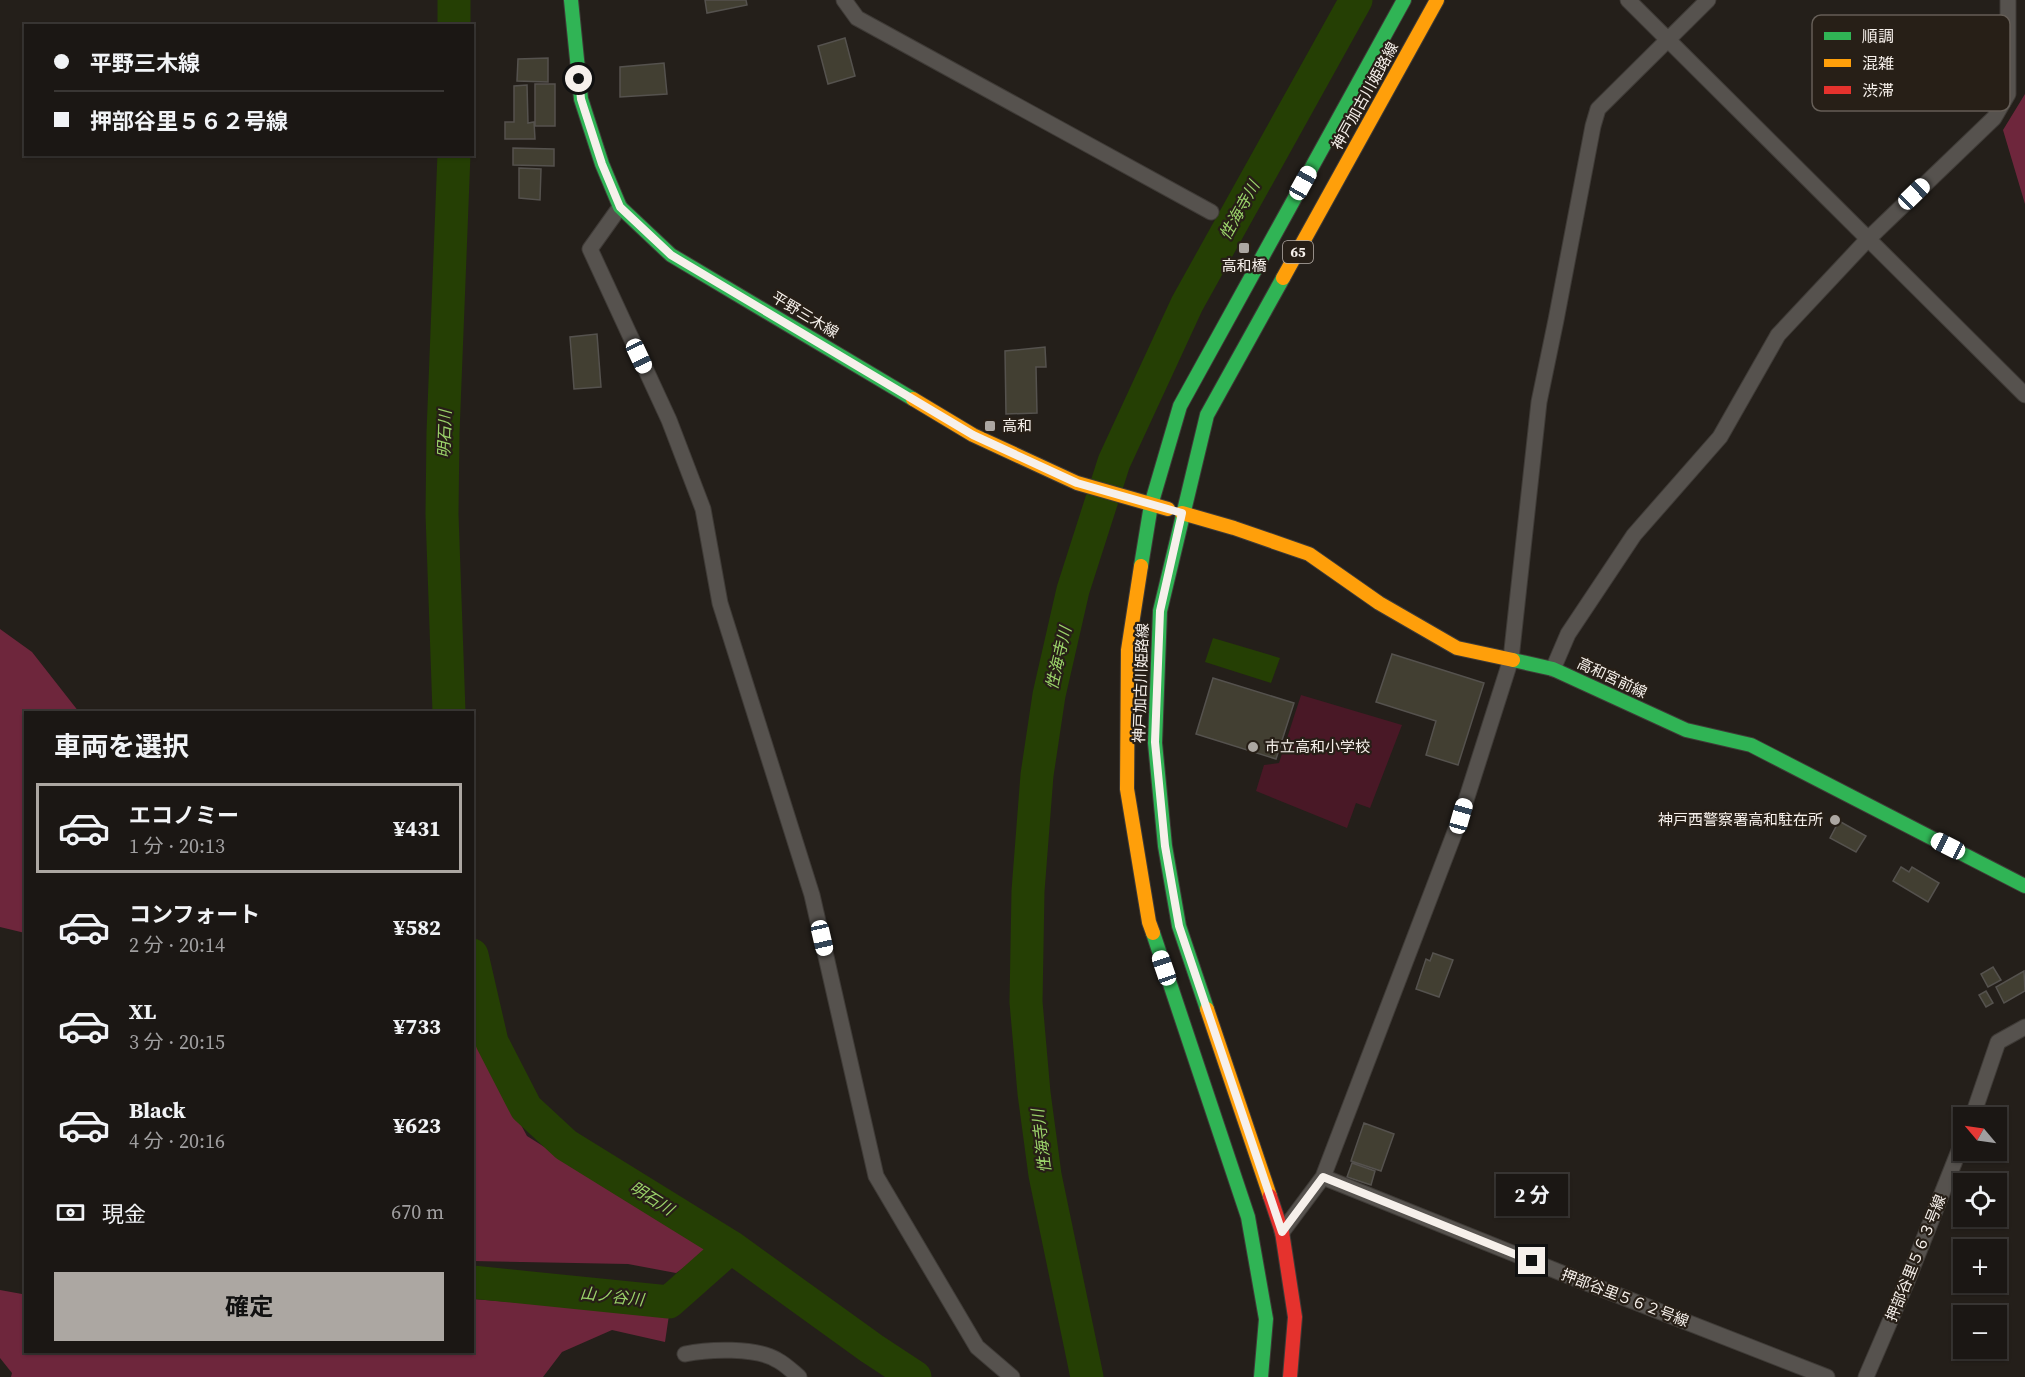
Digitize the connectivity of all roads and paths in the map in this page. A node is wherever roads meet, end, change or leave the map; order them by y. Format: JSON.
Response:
{"nodes":[{"id":1,"x":571,"y":0,"type":"edge"},
{"id":2,"x":844,"y":0,"type":"edge"},
{"id":3,"x":1404,"y":0,"type":"edge"},
{"id":4,"x":1437,"y":0,"type":"edge"},
{"id":5,"x":1628,"y":0,"type":"edge"},
{"id":6,"x":1708,"y":0,"type":"edge"},
{"id":7,"x":1668,"y":41,"type":"junction"},
{"id":8,"x":1998,"y":111,"type":"edge"},
{"id":9,"x":620,"y":207,"type":"junction"},
{"id":10,"x":1211,"y":212,"type":"dead end"},
{"id":11,"x":1867,"y":240,"type":"junction"},
{"id":12,"x":2025,"y":395,"type":"edge"},
{"id":13,"x":1151,"y":505,"type":"junction"},
{"id":14,"x":1182,"y":513,"type":"junction"},
{"id":15,"x":1511,"y":659,"type":"junction"},
{"id":16,"x":1553,"y":669,"type":"junction"},
{"id":17,"x":2025,"y":886,"type":"edge"},
{"id":18,"x":2025,"y":1027,"type":"edge"},
{"id":19,"x":1975,"y":1107,"type":"edge"},
{"id":20,"x":1955,"y":1161,"type":"edge"},
{"id":21,"x":1323,"y":1177,"type":"junction"},
{"id":22,"x":1282,"y":1232,"type":"junction"},
{"id":23,"x":684,"y":1354,"type":"dead end"},
{"id":24,"x":800,"y":1377,"type":"edge"},
{"id":25,"x":1012,"y":1377,"type":"edge"},
{"id":26,"x":1262,"y":1377,"type":"edge"},
{"id":27,"x":1290,"y":1377,"type":"edge"},
{"id":28,"x":1827,"y":1377,"type":"edge"},
{"id":29,"x":1866,"y":1377,"type":"edge"}],
"edges":[{"from":1,"to":9,"type":"main road","name":"平野三木線"},
{"from":2,"to":10,"type":"street"},
{"from":3,"to":13,"type":"main road","name":"神戸加古川姫路線","number":"65"},
{"from":4,"to":14,"type":"main road","name":"神戸加古川姫路線","number":"65"},
{"from":5,"to":7,"type":"street"},
{"from":6,"to":7,"type":"street"},
{"from":7,"to":11,"type":"street"},
{"from":7,"to":15,"type":"street"},
{"from":8,"to":11,"type":"street"},
{"from":9,"to":13,"type":"main road","name":"平野三木線"},
{"from":9,"to":25,"type":"street"},
{"from":11,"to":12,"type":"street"},
{"from":11,"to":16,"type":"street"},
{"from":13,"to":14,"type":"main road","name":"平野三木線"},
{"from":13,"to":26,"type":"main road","name":"神戸加古川姫路線","number":"65"},
{"from":14,"to":15,"type":"main road","name":"高和宮前線"},
{"from":14,"to":22,"type":"main road","name":"神戸加古川姫路線","number":"65"},
{"from":15,"to":16,"type":"main road","name":"高和宮前線"},
{"from":15,"to":21,"type":"street"},
{"from":16,"to":17,"type":"main road","name":"高和宮前線"},
{"from":18,"to":19,"type":"street"},
{"from":20,"to":29,"type":"street","name":"押部谷里５６３号線"},
{"from":21,"to":22,"type":"street"},
{"from":21,"to":28,"type":"street","name":"押部谷里５６２号線"},
{"from":22,"to":27,"type":"main road","name":"神戸加古川姫路線","number":"65"},
{"from":23,"to":24,"type":"street"}]}
